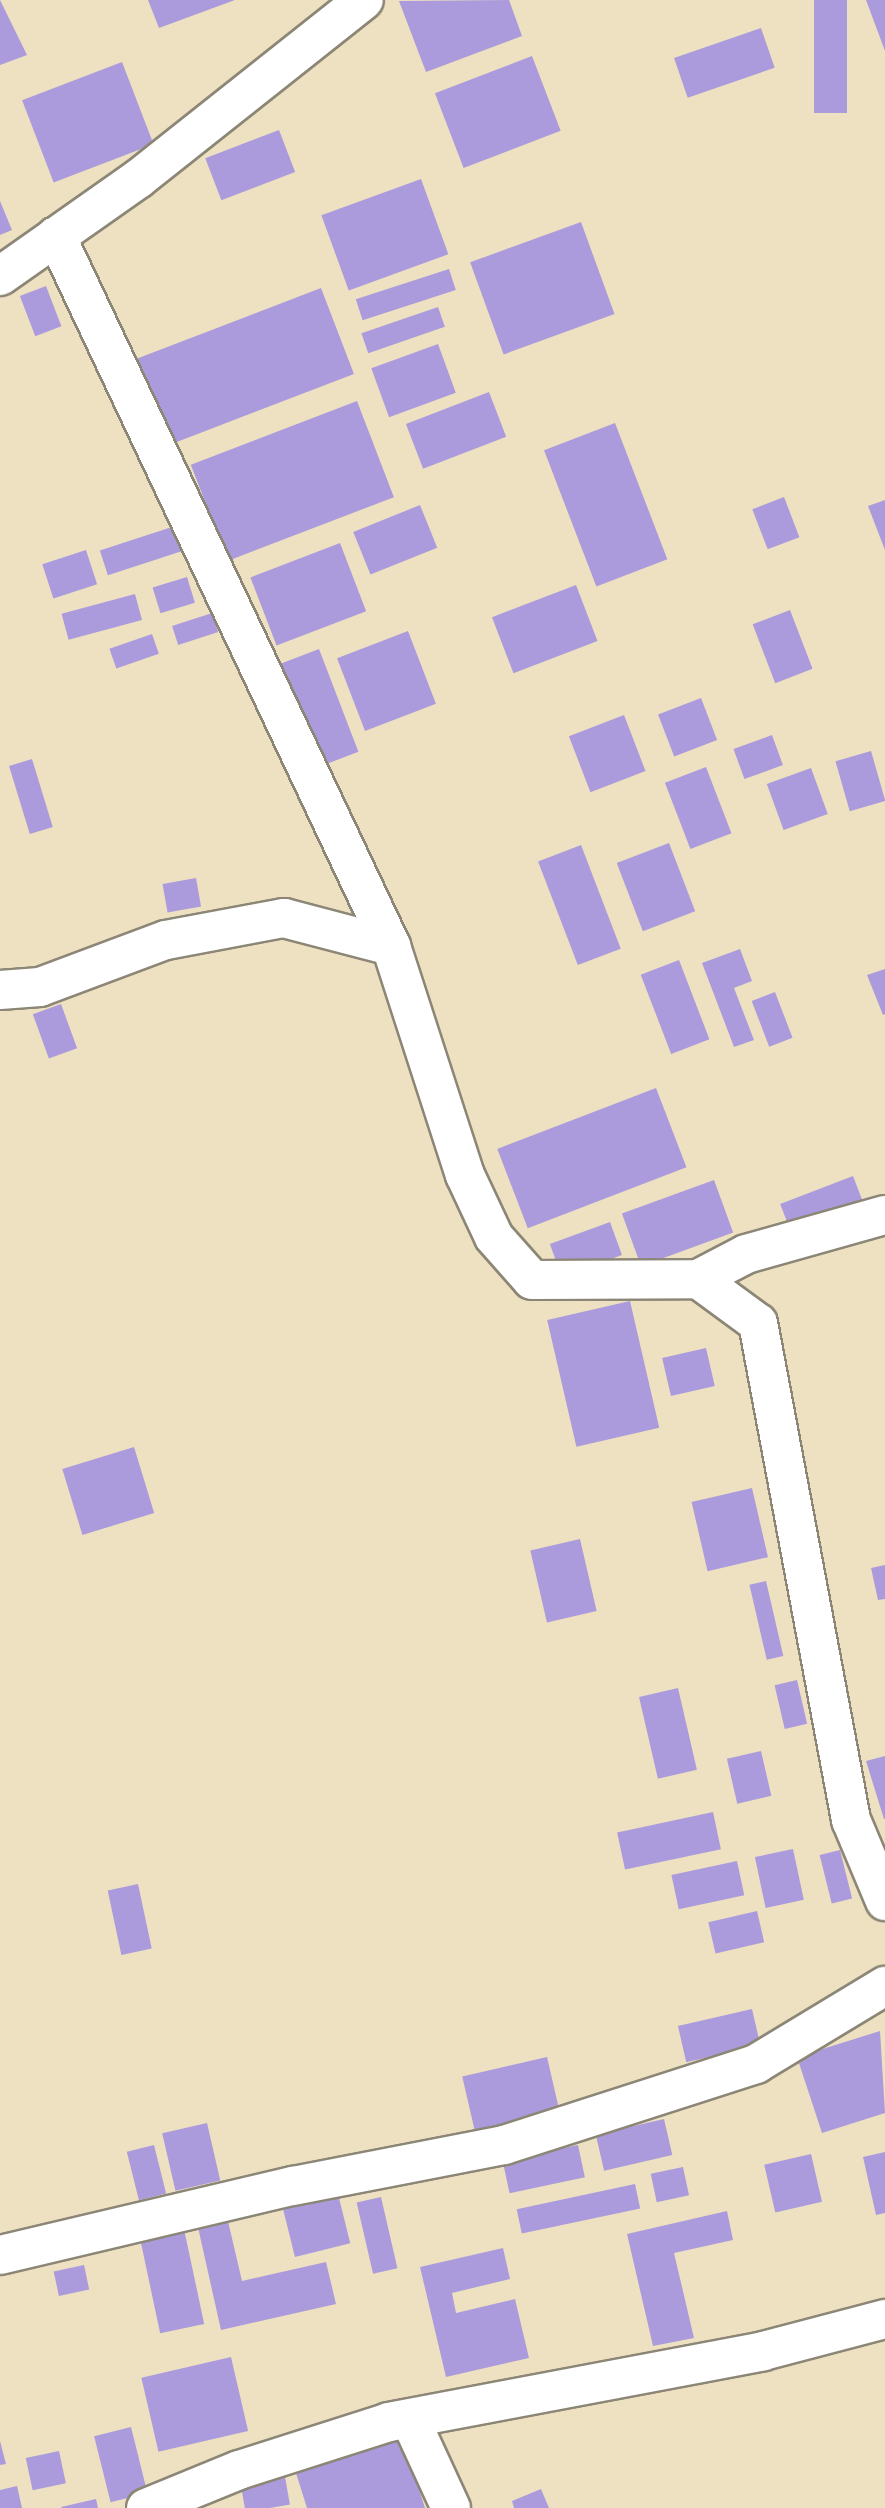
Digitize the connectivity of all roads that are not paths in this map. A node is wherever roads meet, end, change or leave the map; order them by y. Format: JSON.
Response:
{"nodes":[{"id":1,"x":364,"y":0,"type":"edge"},
{"id":2,"x":56,"y":236,"type":"junction"},
{"id":3,"x":0,"y":276,"type":"edge"},
{"id":4,"x":391,"y":946,"type":"junction"},
{"id":5,"x":0,"y":990,"type":"edge"},
{"id":6,"x":885,"y":1215,"type":"edge"},
{"id":7,"x":698,"y":1279,"type":"junction"},
{"id":8,"x":885,"y":1900,"type":"edge"},
{"id":9,"x":885,"y":1986,"type":"edge"},
{"id":10,"x":0,"y":2255,"type":"edge"},
{"id":11,"x":885,"y":2319,"type":"edge"},
{"id":12,"x":410,"y":2419,"type":"junction"},
{"id":13,"x":146,"y":2508,"type":"edge"},
{"id":14,"x":452,"y":2508,"type":"edge"}],
"edges":[{"from":1,"to":2,"type":"street"},
{"from":2,"to":3,"type":"street"},
{"from":2,"to":4,"type":"street"},
{"from":4,"to":5,"type":"street"},
{"from":4,"to":7,"type":"street"},
{"from":6,"to":7,"type":"street"},
{"from":7,"to":8,"type":"street"},
{"from":9,"to":10,"type":"street"},
{"from":11,"to":12,"type":"street"},
{"from":12,"to":13,"type":"street"},
{"from":12,"to":14,"type":"street"}]}
